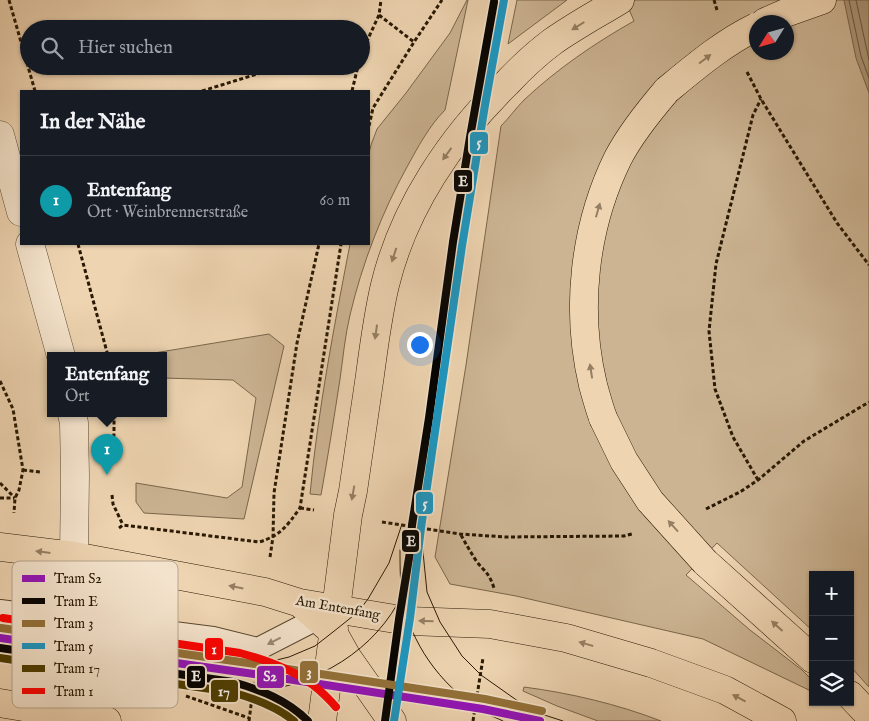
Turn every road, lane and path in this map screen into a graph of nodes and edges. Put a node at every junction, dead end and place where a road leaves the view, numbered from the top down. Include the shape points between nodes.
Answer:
1 (8, 0) edge
2 (381, 0) edge
3 (442, 0) edge
4 (620, 0) edge
5 (714, 0) edge
6 (822, 0) edge
7 (379, 15) junction
8 (781, 15) edge
9 (720, 17) dead end
10 (749, 31) edge
11 (370, 34) edge
12 (20, 40) edge
13 (414, 42) junction
14 (744, 66) dead end
15 (30, 75) edge
16 (254, 75) edge
17 (356, 75) edge
18 (35, 90) edge
19 (205, 90) edge
20 (352, 90) edge
21 (761, 99) junction
22 (370, 122) edge
23 (0, 135) edge
24 (20, 208) edge
25 (30, 245) edge
26 (78, 245) edge
27 (319, 245) edge
28 (341, 245) edge
29 (869, 265) edge
30 (60, 352) edge
31 (107, 352) edge
32 (0, 381) edge
33 (869, 402) edge
34 (73, 417) edge
35 (114, 417) edge
36 (112, 460) dead end
37 (0, 483) edge
38 (112, 488) dead end
39 (0, 498) edge
40 (15, 498) junction
41 (460, 534) dead end
42 (624, 536) dead end
43 (273, 538) junction
44 (4, 550) edge
45 (74, 556) junction
46 (101, 561) edge
47 (178, 576) edge
48 (322, 616) junction
49 (178, 633) edge
50 (809, 655) edge
51 (186, 696) dead end
52 (854, 699) edge
53 (0, 704) edge
54 (25, 708) edge
55 (869, 714) edge
56 (249, 718) dead end
57 (32, 721) edge
58 (108, 721) edge
59 (322, 721) edge
60 (392, 721) edge
61 (782, 721) edge

1 - 12 path
2 - 7 path
3 - 13 path
4 -> 48 main road via 552,42 485,105 433,173 405,226 385,284 377,321 353,491
5 - 9 path
6 - 8 main road
7 - 11 path
7 - 13 path
50 -> 10 main road, bridge via 705,562 650,501 624,462 603,418 586,346 584,279 603,193 619,157 667,90 706,58
13 - 22 path via 373,108
14 - 21 path
15 - 18 path
16 - 19 path
17 - 20 path
21 - 29 path via 837,222
21 - 33 path via 753,115 716,264 709,331 715,389 733,437 758,480 804,441
23 - 24 street
25 - 30 street
26 - 31 path
27 - 43 path via 298,343 275,484
28 - 43 path via 300,508 281,533
32 - 40 path via 12,408 23,470
34 - 45 street
35 - 36 path
37 - 40 path
38 - 43 path via 113,504 123,525 259,542
39 - 40 path
41 - 42 path
45 -> 44 main road, Am Entenfang
46 -> 45 main road, Am Entenfang
48 -> 47 main road, Am Entenfang via 265,592
48 -> 49 lane via 258,648
48 - 59 main road
48 - 60 main road
61 -> 48 main road, Am Entenfang via 725,690 651,663 566,638 490,624
51 - 56 path
52 - 55 main road
53 - 57 main road
54 - 58 main road

